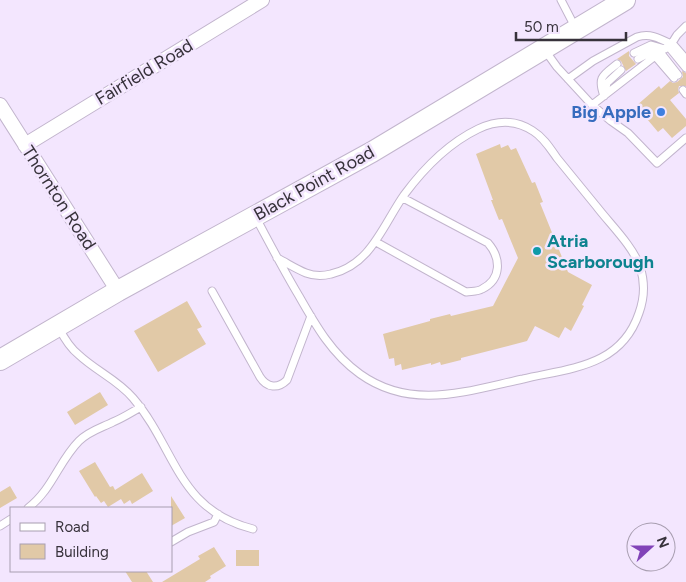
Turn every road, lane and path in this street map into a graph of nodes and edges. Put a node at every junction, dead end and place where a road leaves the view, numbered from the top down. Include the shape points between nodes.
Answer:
1 (262, 0) edge
2 (561, 0) edge
3 (625, 0) edge
4 (686, 26) edge
5 (577, 29) junction
6 (665, 48) junction
7 (544, 49) junction
8 (636, 56) dead end
9 (686, 60) edge
10 (619, 67) dead end
11 (686, 68) edge
12 (676, 76) dead end
13 (568, 79) junction
14 (604, 96) junction
15 (0, 105) edge
16 (592, 105) junction
17 (686, 138) edge
18 (25, 145) junction
19 (403, 198) junction
20 (254, 216) junction
21 (376, 242) junction
22 (277, 258) junction
23 (118, 291) junction
24 (212, 291) dead end
25 (311, 316) junction
26 (58, 326) junction
27 (0, 360) edge
28 (140, 407) junction
29 (29, 507) edge
30 (218, 514) junction
31 (253, 529) dead end
32 (172, 541) edge

1 - 18 street, Fairfield Road
2 - 5 lane
3 - 5 main road, Black Point Road
4 - 6 lane
5 - 7 main road, Black Point Road
6 - 8 lane
6 - 9 lane
6 - 11 lane
6 - 12 lane
6 - 13 lane via 652,36 638,36
6 - 14 lane
7 - 13 lane
7 - 20 main road, Black Point Road via 372,152
10 - 14 lane via 600,80
13 - 16 lane
14 - 16 lane
15 - 18 street, Thornton Road
16 - 17 lane via 628,133 657,163
18 - 23 street, Thornton Road
19 - 21 lane
19 - 21 lane via 488,242 498,262 491,284 466,292
19 - 25 lane via 436,158 473,132 490,124 505,122 520,124 534,131 636,260 642,275 643,296 625,341 613,352 589,364 453,394 419,396 367,379 327,343
20 - 22 lane
20 - 23 main road, Black Point Road
21 - 22 lane via 356,263 328,275 308,274
22 - 25 lane
23 - 26 main road, Black Point Road
24 - 25 lane via 260,377 271,386 287,380
26 - 27 main road, Black Point Road
26 - 28 lane via 79,355 124,389
28 - 29 lane via 81,439 62,462 48,488
28 - 30 lane via 187,486
30 - 31 lane via 236,525
30 - 32 lane via 214,522

